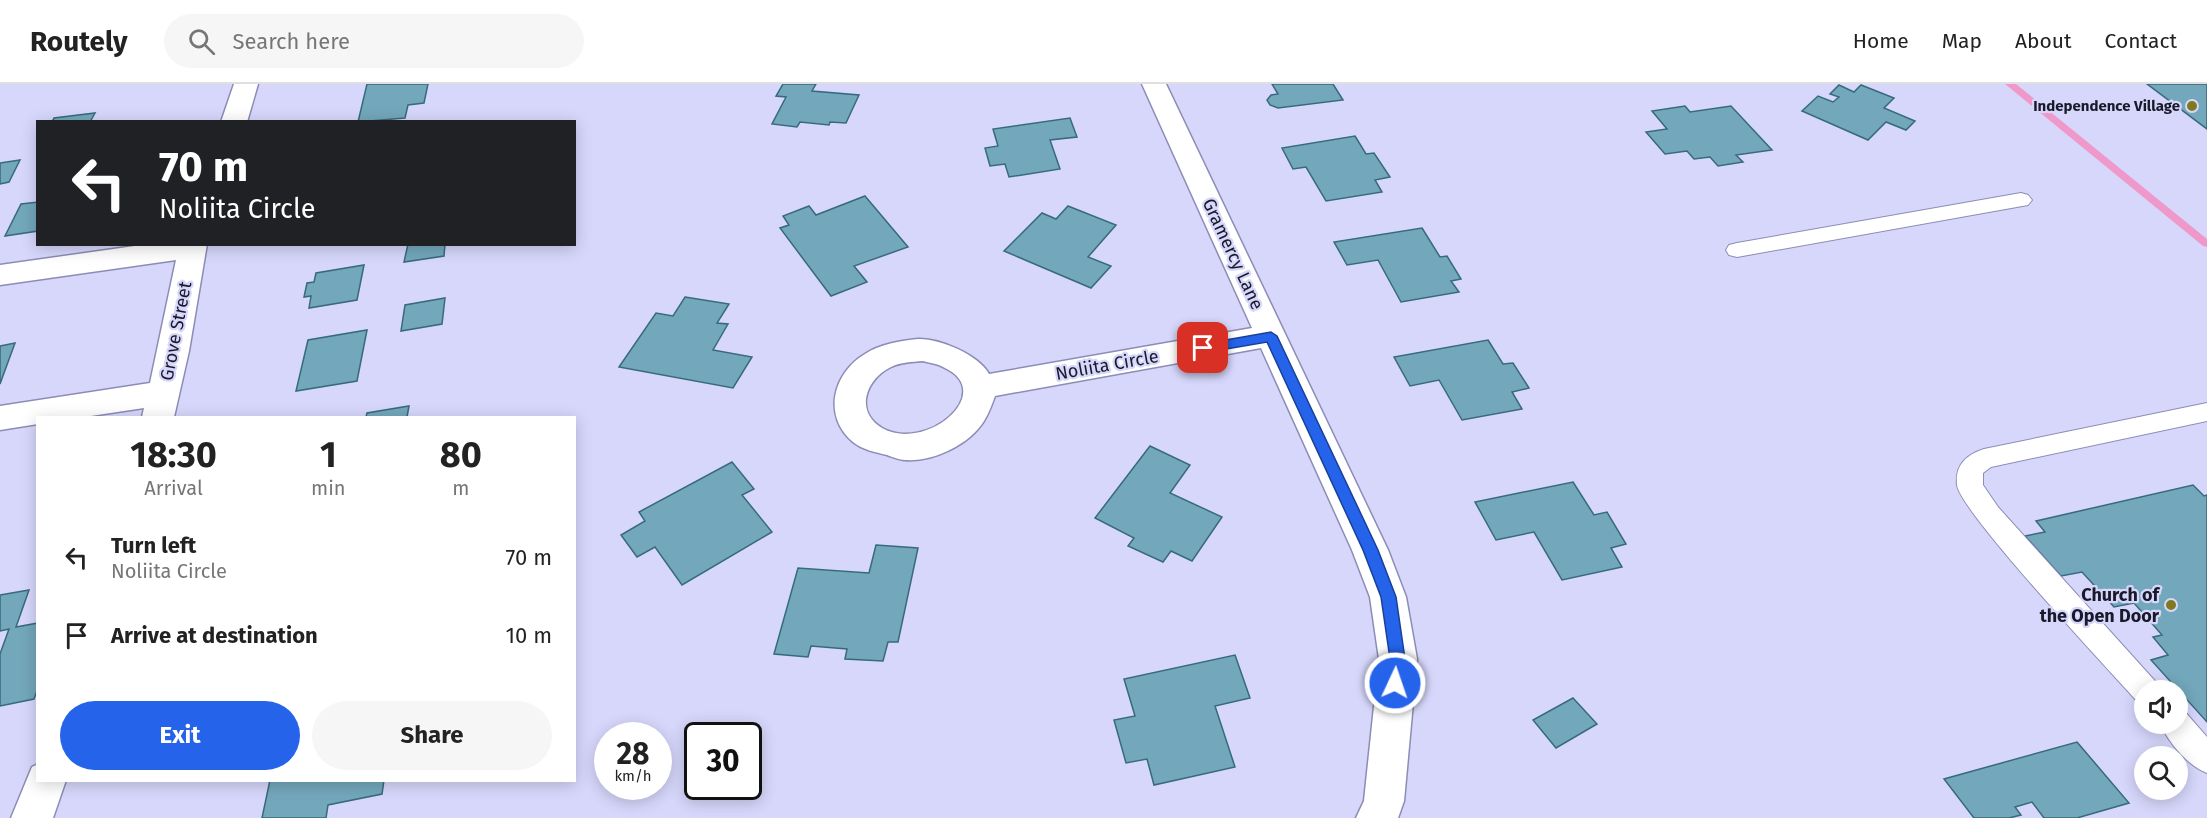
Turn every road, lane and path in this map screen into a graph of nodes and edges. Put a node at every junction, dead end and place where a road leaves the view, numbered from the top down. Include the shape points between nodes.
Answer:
1 (246, 84) edge
2 (1154, 84) edge
3 (235, 120) edge
4 (2021, 200) dead end
5 (192, 246) edge
6 (1737, 250) dead end
7 (0, 275) edge
8 (1271, 336) junction
9 (979, 387) dead end
10 (161, 405) edge
11 (2207, 412) edge
12 (0, 418) edge
13 (2136, 680) edge
14 (2185, 734) edge
15 (2207, 759) edge
16 (45, 782) edge
17 (1384, 812) edge
18 (32, 818) edge

1 - 3 street
2 - 8 street, Gramercy Lane
4 - 6 lane
5 - 7 street
5 - 10 street, Grove Street
8 - 9 street, Noliita Circle
8 - 17 street, Gramercy Lane via 1388,597 1398,659
10 - 12 street
11 - 13 lane via 1984,459 1970,469 1970,487 1989,515
14 - 15 lane
16 - 18 street

